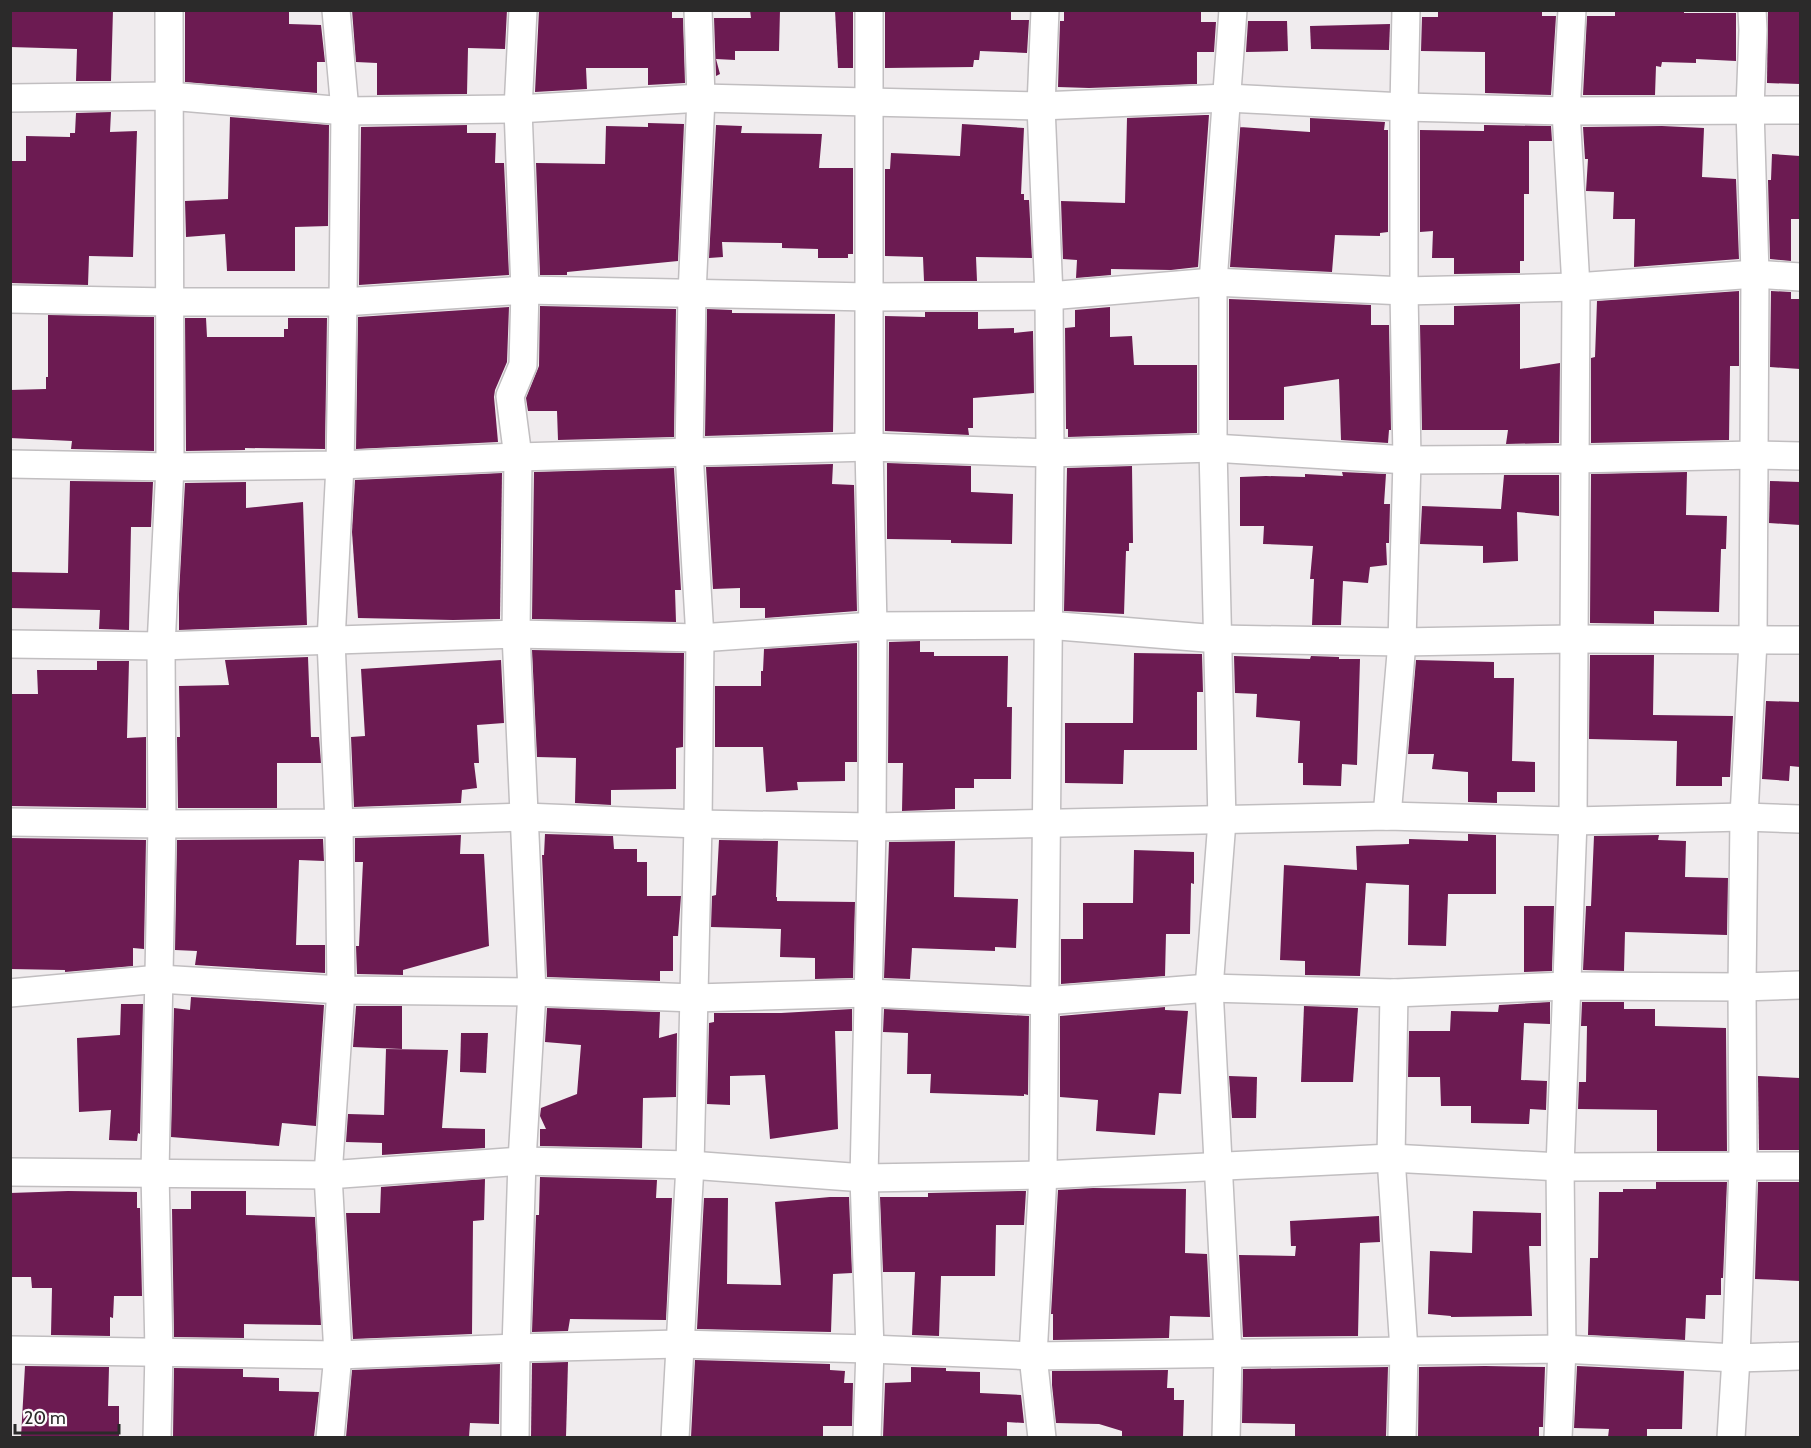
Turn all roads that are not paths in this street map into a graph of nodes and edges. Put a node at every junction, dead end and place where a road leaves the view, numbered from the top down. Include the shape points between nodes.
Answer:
1 (169, 10) edge
2 (336, 10) edge
3 (523, 10) edge
4 (698, 10) edge
5 (869, 10) edge
6 (1045, 10) edge
7 (1233, 10) edge
8 (1406, 10) edge
9 (1572, 10) edge
10 (1752, 10) edge
11 (169, 96) junction
12 (10, 98) edge
13 (701, 98) junction
14 (1227, 98) junction
15 (869, 101) junction
16 (1041, 106) junction
17 (1404, 107) junction
18 (518, 109) junction
19 (1750, 109) junction
20 (1800, 110) edge
21 (345, 111) junction
22 (1566, 111) junction
23 (1755, 274) junction
24 (1800, 277) edge
25 (1213, 282) junction
26 (1576, 286) junction
27 (525, 290) junction
28 (1404, 291) junction
29 (692, 294) junction
30 (1049, 296) junction
31 (869, 297) junction
32 (10, 299) edge
33 (169, 302) junction
34 (343, 302) junction
35 (869, 447) junction
36 (1213, 448) junction
37 (689, 452) junction
38 (1050, 453) junction
39 (1754, 455) junction
40 (519, 456) junction
41 (1800, 456) edge
42 (1576, 459) junction
43 (1407, 460) junction
44 (10, 464) edge
45 (340, 465) junction
46 (170, 467) junction
47 (1047, 625) junction
48 (873, 626) junction
49 (516, 634) junction
50 (700, 638) junction
51 (1218, 639) junction
52 (1574, 639) junction
53 (1800, 640) edge
54 (331, 641) junction
55 (1753, 641) junction
56 (1402, 642) junction
57 (10, 644) edge
58 (161, 646) junction
59 (1387, 816) junction
60 (524, 817) junction
61 (1744, 817) junction
62 (1800, 819) edge
63 (1222, 821) junction
64 (1573, 821) junction
65 (10, 822) edge
66 (339, 823) junction
67 (162, 824) junction
68 (698, 824) junction
69 (1046, 824) junction
70 (872, 827) junction
71 (159, 979) junction
72 (1800, 985) edge
73 (1567, 986) junction
74 (1742, 987) junction
75 (1209, 988) junction
76 (341, 990) junction
77 (532, 992) junction
78 (10, 993) edge
79 (868, 993) junction
80 (1394, 993) junction
81 (695, 998) junction
82 (1044, 1002) junction
83 (1391, 1158) junction
84 (522, 1161) junction
85 (690, 1166) junction
86 (1218, 1166) junction
87 (1800, 1166) edge
88 (1560, 1167) junction
89 (1743, 1167) junction
90 (10, 1172) edge
91 (155, 1173) junction
92 (328, 1175) junction
93 (1043, 1175) junction
94 (864, 1178) junction
95 (679, 1344) junction
96 (516, 1348) junction
97 (870, 1349) junction
98 (1562, 1349) junction
99 (10, 1350) edge
100 (1404, 1350) junction
101 (159, 1351) junction
102 (1228, 1354) junction
103 (338, 1355) junction
104 (1033, 1356) junction
105 (1800, 1356) edge
106 (1736, 1358) junction
107 (157, 1437) edge
108 (330, 1437) edge
109 (515, 1437) edge
110 (675, 1437) edge
111 (867, 1437) edge
112 (1042, 1437) edge
113 (1226, 1437) edge
114 (1402, 1437) edge
115 (1558, 1437) edge
116 (1731, 1437) edge

1 - 11 street
2 - 21 street
3 - 18 street
4 - 13 street
5 - 15 street
6 - 16 street
7 - 14 street
8 - 17 street
9 - 22 street
10 - 19 street
11 - 12 street
11 - 21 street
11 - 33 street
13 - 15 street
13 - 18 street
13 - 29 street
14 - 16 street
14 - 17 street
14 - 25 street
15 - 16 street
15 - 31 street
16 - 30 street
17 - 22 street
17 - 28 street
18 - 21 street
18 - 27 street
19 - 20 street
19 - 22 street
19 - 23 street
21 - 34 street
22 - 26 street
23 - 24 street
23 - 26 street
23 - 39 street
25 - 28 street
25 - 30 street
25 - 36 street
26 - 28 street
26 - 42 street
27 - 29 street
27 - 34 street
27 - 40 street via 523,365 510,396
28 - 43 street
29 - 31 street
29 - 37 street
30 - 31 street
30 - 38 street
31 - 35 street
32 - 33 street
33 - 34 street
33 - 46 street
34 - 45 street
35 - 37 street
35 - 38 street
35 - 48 street
36 - 38 street
36 - 43 street
36 - 51 street
37 - 40 street
37 - 50 street
38 - 47 street
39 - 41 street
39 - 42 street
39 - 55 street
40 - 45 street
40 - 49 street
42 - 43 street
42 - 52 street
43 - 56 street
44 - 46 street
45 - 46 street
45 - 54 street
46 - 58 street
47 - 48 street
47 - 51 street
47 - 69 street
48 - 50 street
48 - 70 street
49 - 50 street
49 - 54 street
49 - 60 street
50 - 68 street
51 - 56 street
51 - 63 street
52 - 55 street
52 - 56 street
52 - 64 street
53 - 55 street
54 - 58 street
54 - 66 street
55 - 61 street
56 - 59 street
57 - 58 street
58 - 67 street
59 - 63 street
59 - 64 street
60 - 66 street
60 - 68 street
60 - 77 street
61 - 62 street
61 - 64 street
61 - 74 street
63 - 69 street
63 - 75 street
64 - 73 street
65 - 67 street
66 - 67 street
66 - 76 street
67 - 71 street
68 - 70 street
68 - 81 street
69 - 70 street
69 - 82 street
70 - 79 street
71 - 76 street
71 - 78 street
71 - 91 street
72 - 74 street
73 - 74 street
73 - 80 street
73 - 88 street
74 - 89 street
75 - 80 street
75 - 82 street
75 - 86 street
76 - 77 street
76 - 92 street
77 - 81 street
77 - 84 street
79 - 81 street
79 - 82 street
79 - 94 street
80 - 83 street
81 - 85 street
82 - 93 street
83 - 86 street
83 - 88 street
83 - 100 street
84 - 85 street
84 - 92 street
84 - 96 street
85 - 94 street
85 - 95 street
86 - 93 street
86 - 102 street
87 - 89 street
88 - 89 street
88 - 98 street
89 - 106 street
90 - 91 street
91 - 92 street
91 - 101 street
92 - 103 street
93 - 94 street
93 - 104 street
94 - 97 street
95 - 96 street
95 - 97 street
95 - 110 street
96 - 103 street
96 - 109 street
97 - 104 street
97 - 111 street
98 - 100 street
98 - 106 street
98 - 115 street
99 - 101 street
100 - 102 street
100 - 114 street
101 - 103 street
101 - 107 street
102 - 104 street
102 - 113 street
103 - 108 street
104 - 112 street
105 - 106 street
106 - 116 street

